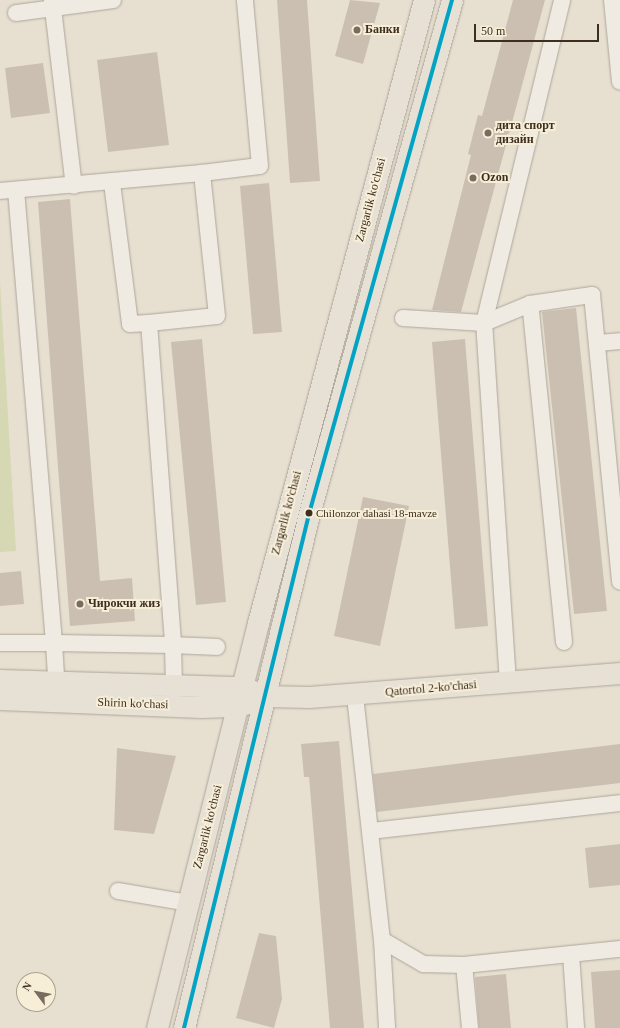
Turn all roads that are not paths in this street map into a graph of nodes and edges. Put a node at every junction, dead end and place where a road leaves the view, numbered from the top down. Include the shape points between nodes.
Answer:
1 (113, 0) edge
2 (245, 0) edge
3 (424, 0) edge
4 (452, 0) edge
5 (562, 0) edge
6 (612, 0) edge
7 (52, 5) edge
8 (16, 13) dead end
9 (620, 82) edge
10 (202, 173) junction
11 (112, 183) junction
12 (74, 186) junction
13 (16, 190) junction
14 (0, 191) edge
15 (530, 304) junction
16 (403, 318) dead end
17 (149, 323) junction
18 (484, 323) junction
19 (620, 341) edge
20 (598, 343) junction
21 (620, 582) edge
22 (564, 642) dead end
23 (0, 643) edge
24 (54, 643) junction
25 (173, 645) junction
26 (217, 647) dead end
27 (620, 673) edge
28 (0, 680) edge
29 (508, 682) junction
30 (174, 685) junction
31 (57, 692) junction
32 (265, 696) junction
33 (355, 696) junction
34 (240, 697) junction
35 (0, 699) edge
36 (620, 803) edge
37 (371, 831) junction
38 (118, 891) dead end
39 (189, 902) junction
40 (382, 940) junction
41 (620, 949) edge
42 (571, 954) junction
43 (464, 965) junction
44 (157, 1028) edge
45 (184, 1028) edge
46 (387, 1028) edge
47 (470, 1028) edge
48 (576, 1028) edge

1 - 7 lane
2 - 10 lane via 260,166
3 - 34 main road, Zargarlik ko'chasi
4 - 32 main road, Zargarlik ko'chasi via 309,514
5 - 18 lane
6 - 9 lane
7 - 8 lane
7 - 12 lane
10 - 11 lane
10 - 17 lane via 217,316
11 - 12 lane
11 - 17 lane via 130,324
12 - 13 lane
13 - 14 lane
13 - 24 lane
15 - 18 lane
15 - 20 lane via 592,295
15 - 22 lane
16 - 18 lane
17 - 25 lane
18 - 29 lane
19 - 20 lane
20 - 21 lane
23 - 24 lane
24 - 25 lane
24 - 31 lane
25 - 26 lane
25 - 30 lane
27 - 29 main road, Qatortol 2-ko'chasi
28 - 31 main road, Shirin ko'chasi
29 - 33 main road, Qatortol 2-ko'chasi
30 - 31 main road, Shirin ko'chasi
30 - 34 main road, Shirin ko'chasi
31 - 34 main road, Shirin ko'chasi
31 - 35 main road, Shirin ko'chasi
32 - 33 main road, Qatortol 2-ko'chasi
32 - 34 main road, Shirin ko'chasi
32 - 45 main road, Zargarlik ko'chasi
33 - 37 lane
34 - 39 main road, Zargarlik ko'chasi
36 - 37 lane
37 - 40 lane
38 - 39 lane
39 - 44 main road, Zargarlik ko'chasi
40 - 43 lane via 424,964
40 - 46 lane
41 - 42 lane
42 - 43 lane
42 - 48 lane
43 - 47 lane

